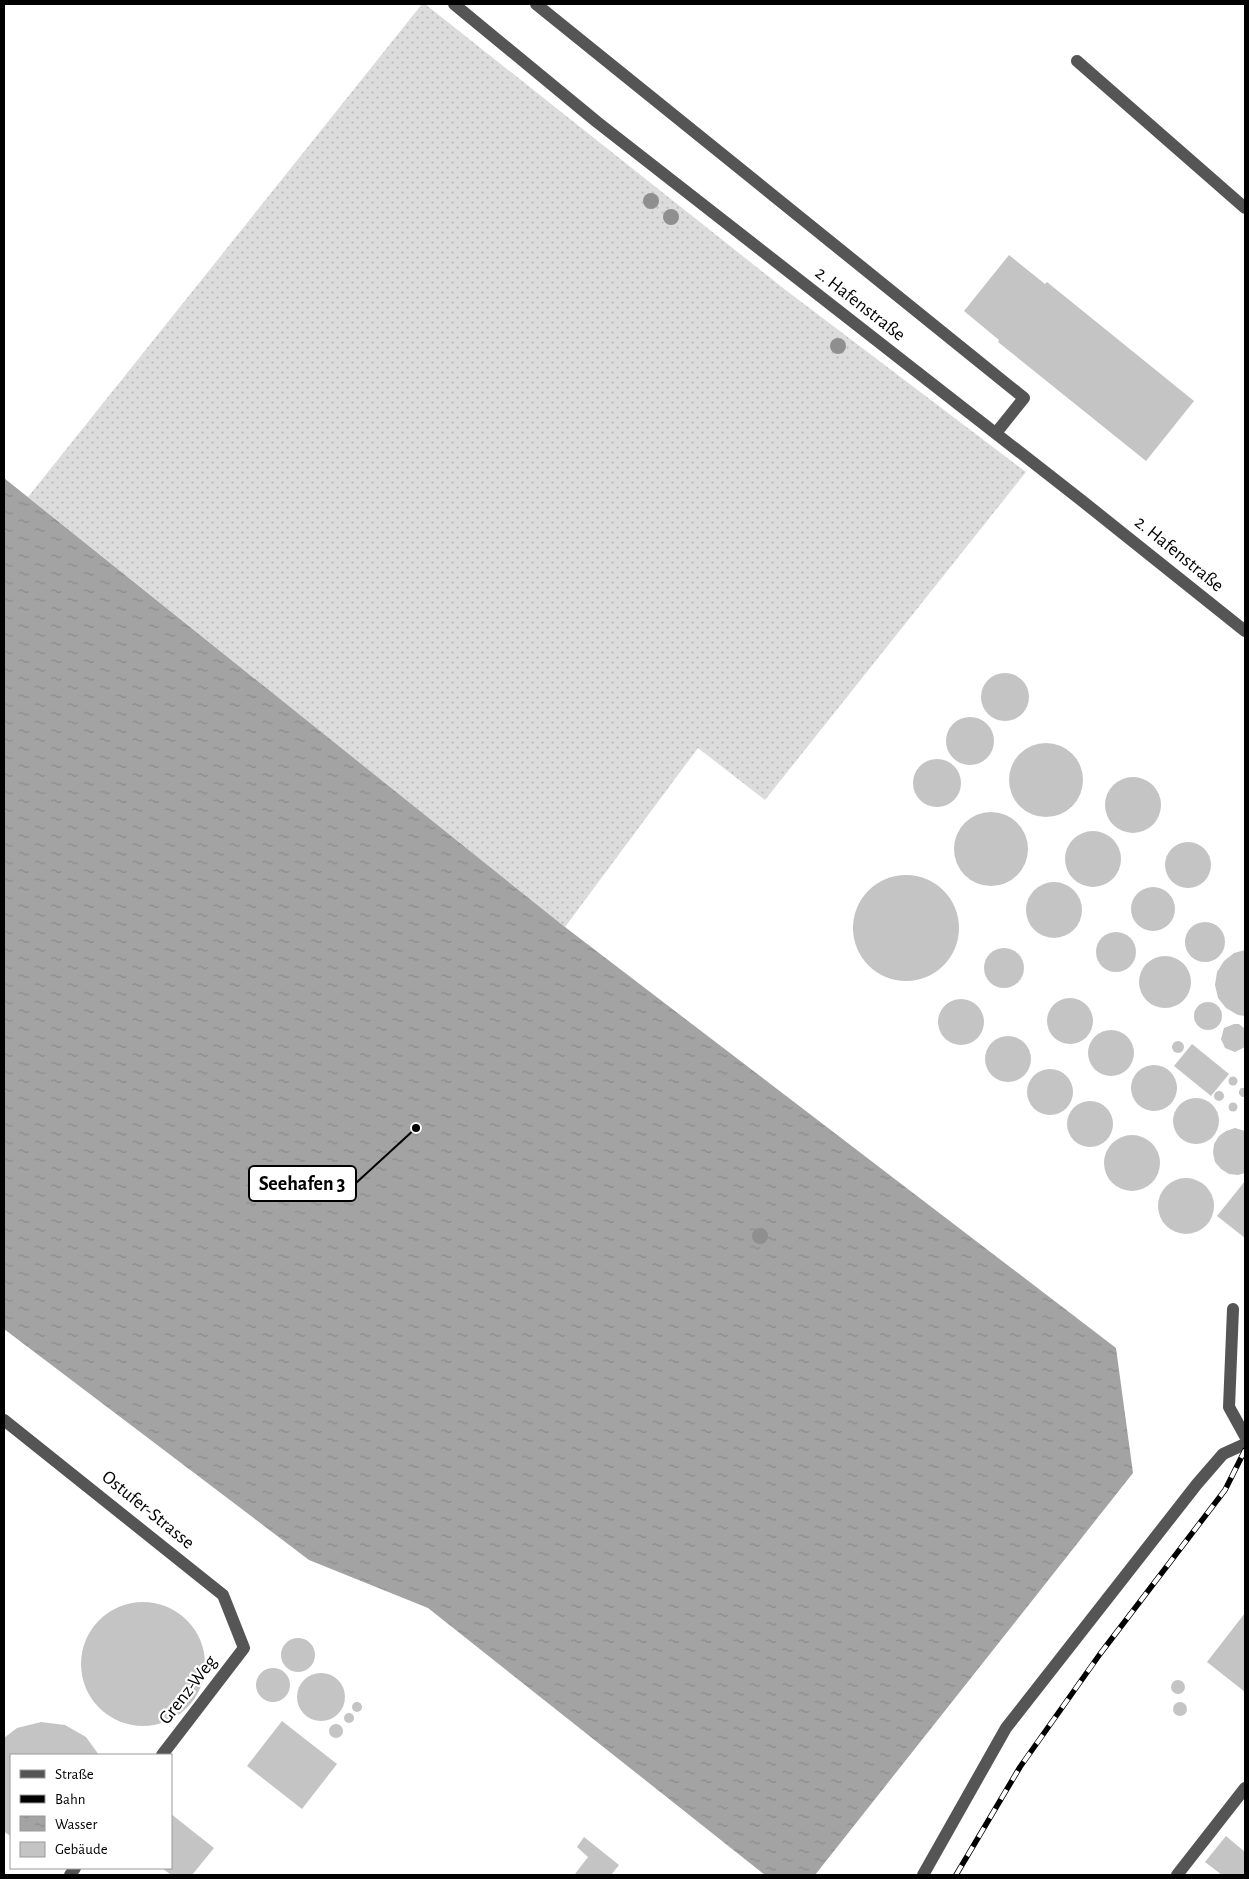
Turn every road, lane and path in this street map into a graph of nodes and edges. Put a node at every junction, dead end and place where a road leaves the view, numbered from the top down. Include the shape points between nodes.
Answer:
1 (456, 4) edge
2 (536, 4) edge
3 (1077, 61) dead end
4 (1245, 208) edge
5 (996, 433) junction
6 (1245, 631) edge
7 (1233, 1309) dead end
8 (4, 1420) edge
9 (1245, 1436) edge
10 (1245, 1444) edge
11 (244, 1648) joint
12 (163, 1754) edge
13 (1245, 1788) edge
14 (923, 1875) edge
15 (1177, 1875) edge

1 - 5 street, 2. Hafenstraße via 597,122
2 - 5 street via 1024,398
3 - 4 street
5 - 6 street, 2. Hafenstraße
7 - 9 street via 1229,1407
8 - 11 street, Ostufer-Strasse via 223,1595
10 - 14 street via 1223,1454 1006,1728
11 - 12 street, Grenz-Weg
13 - 15 street

